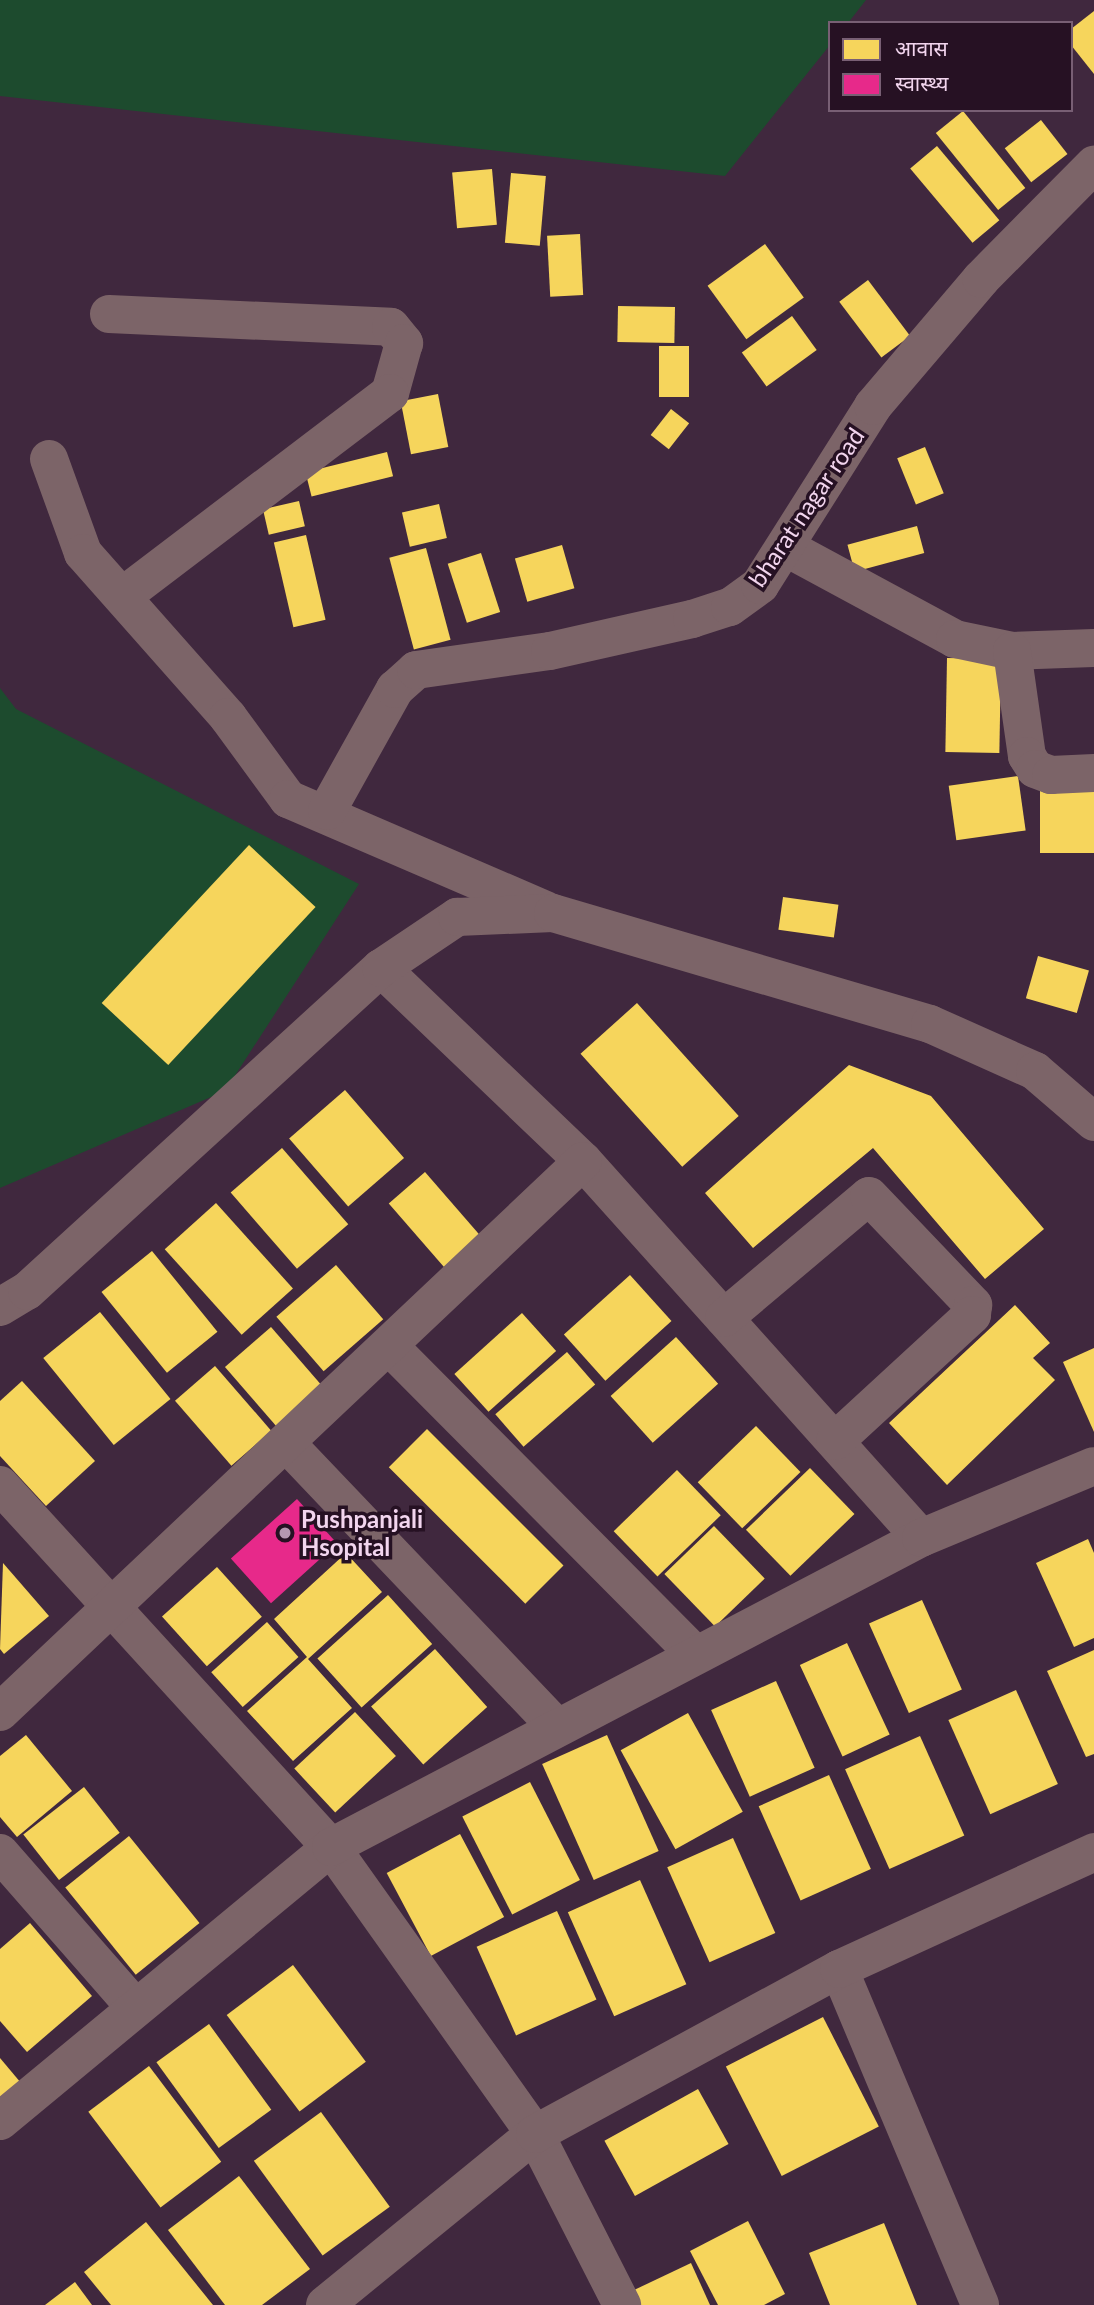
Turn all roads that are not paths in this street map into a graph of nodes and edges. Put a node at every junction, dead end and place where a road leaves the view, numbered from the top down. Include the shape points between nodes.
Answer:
1 (1094, 165) edge
2 (109, 314) dead end
3 (49, 459) dead end
4 (785, 547) junction
5 (123, 596) junction
6 (1094, 648) edge
7 (1012, 651) junction
8 (1094, 773) edge
9 (327, 811) junction
10 (553, 913) junction
11 (381, 968) junction
12 (1094, 1122) edge
13 (583, 1161) junction
14 (0, 1307) edge
15 (724, 1318) junction
16 (391, 1348) junction
17 (835, 1441) junction
18 (288, 1445) junction
19 (1094, 1466) edge
20 (0, 1485) edge
21 (921, 1538) junction
22 (109, 1606) junction
23 (695, 1654) junction
24 (0, 1712) edge
25 (556, 1726) junction
26 (331, 1846) junction
27 (1094, 1852) edge
28 (0, 1853) edge
29 (839, 1969) junction
30 (135, 2007) junction
31 (0, 2121) edge
32 (534, 2134) junction
33 (325, 2305) edge
34 (622, 2305) edge
35 (980, 2305) edge

1 - 4 street, bharat nagar road via 981,279 873,406
2 - 5 street via 391,327 404,343 390,393
3 - 5 street via 83,553
4 - 7 street via 955,639
4 - 9 street, bharat nagar road via 760,585 730,607 550,651 448,662 404,676
5 - 9 street via 228,717 288,799
6 - 7 street
7 - 8 street via 1027,756 1035,769 1051,775
9 - 10 street
10 - 11 street via 457,916
10 - 12 street via 930,1024 1035,1071
11 - 13 street
11 - 14 street via 27,1291
13 - 15 street
13 - 16 street
15 - 17 street
15 - 17 street via 869,1196 973,1305 972,1315
16 - 18 street
16 - 23 street
17 - 21 street
18 - 22 street
18 - 25 street
19 - 21 street
20 - 22 street
21 - 23 street
22 - 24 street
22 - 26 street
23 - 25 street
25 - 26 street
26 - 30 street
26 - 32 street
27 - 29 street
28 - 30 street
29 - 32 street
29 - 35 street
30 - 31 street
32 - 33 street
32 - 34 street

